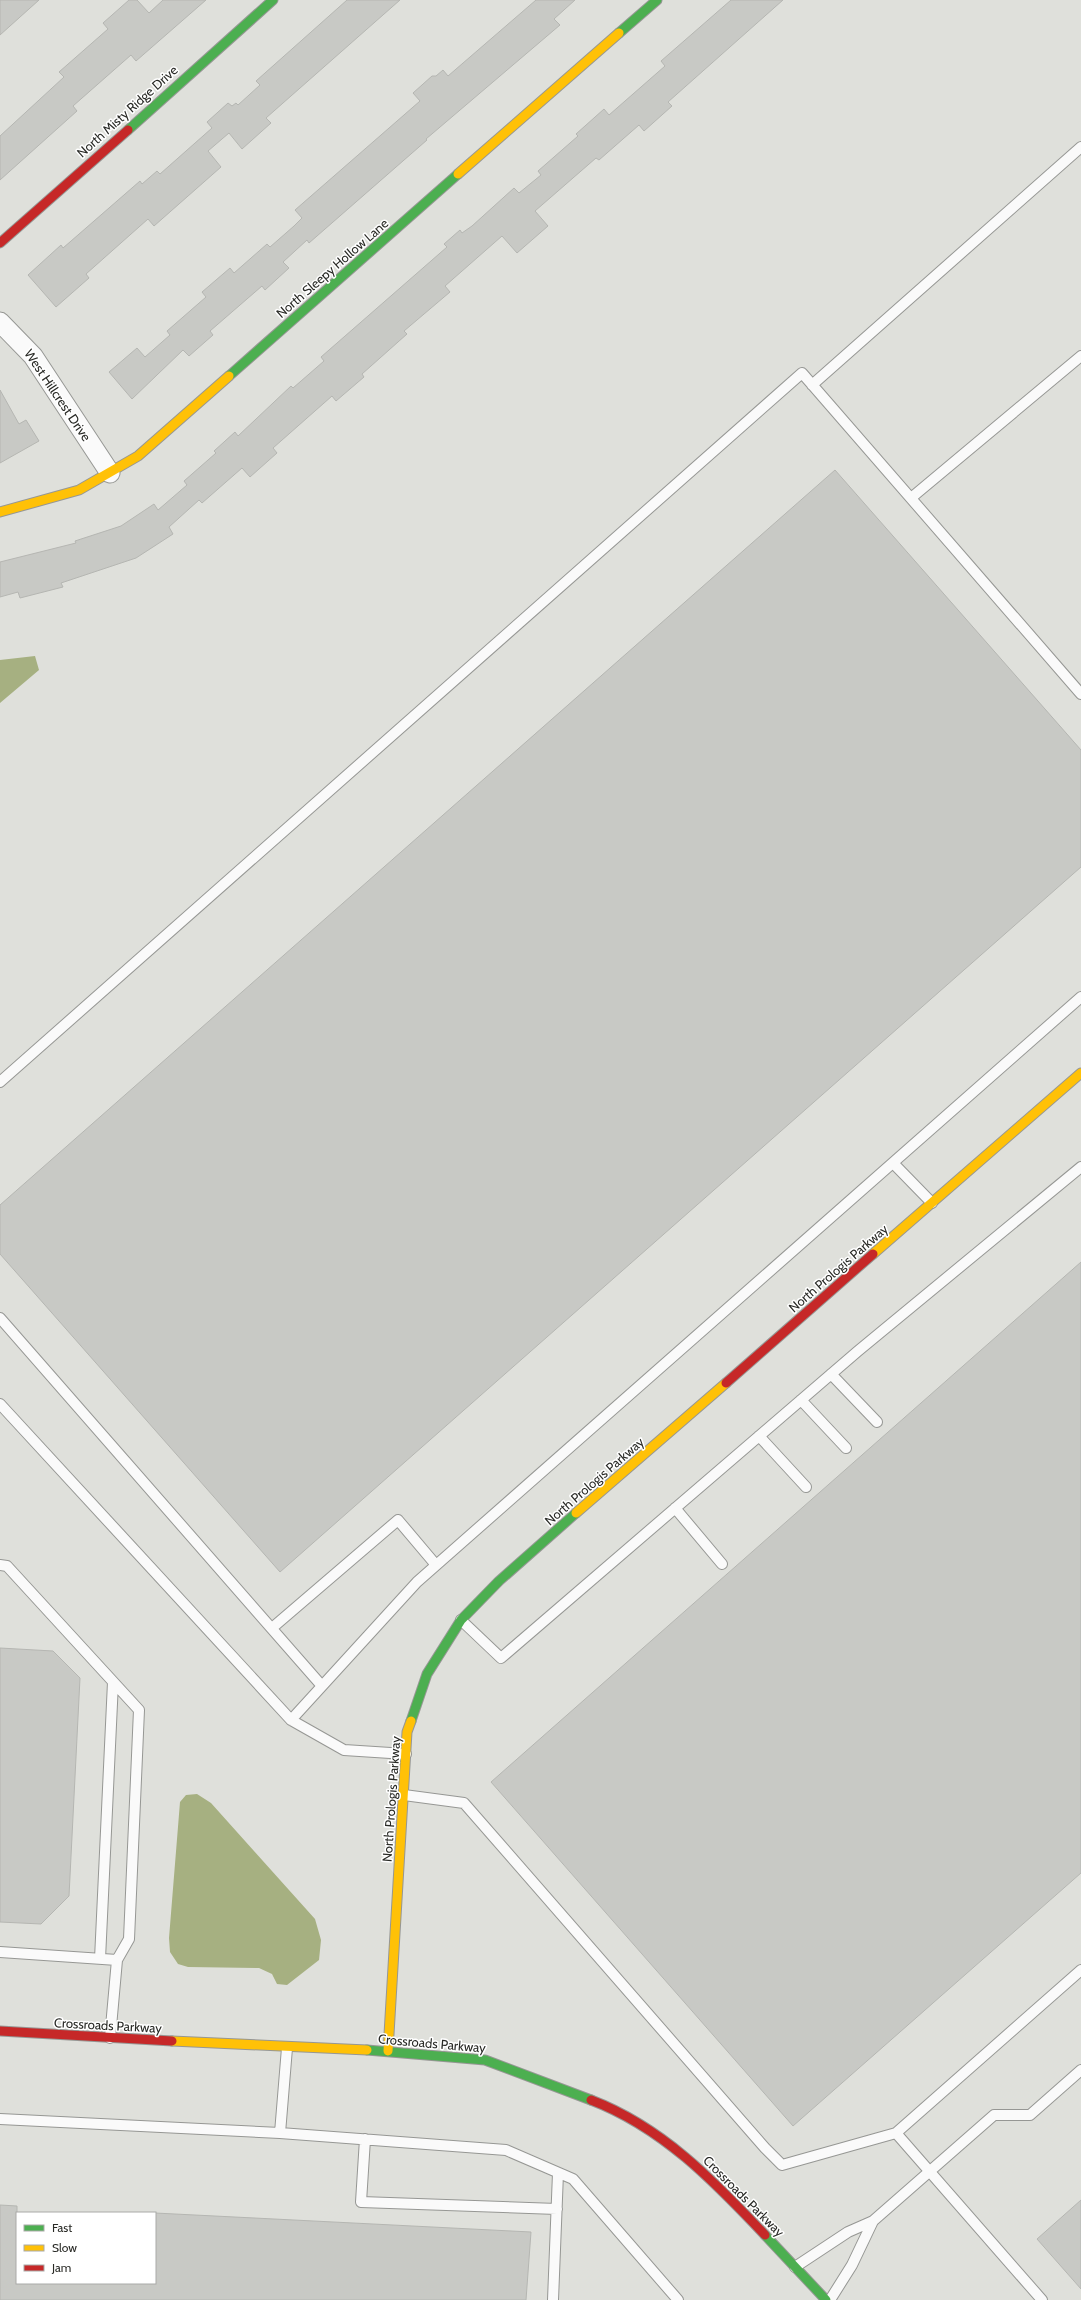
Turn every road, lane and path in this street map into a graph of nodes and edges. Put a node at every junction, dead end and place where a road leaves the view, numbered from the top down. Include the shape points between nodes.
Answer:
1 (273, 0) edge
2 (657, 0) edge
3 (1081, 147) edge
4 (0, 243) edge
5 (0, 322) edge
6 (1081, 356) edge
7 (812, 385) junction
8 (110, 473) junction
9 (911, 498) junction
10 (0, 512) edge
11 (1081, 694) edge
12 (1081, 997) edge
13 (1081, 1072) edge
14 (0, 1082) edge
15 (893, 1163) junction
16 (1081, 1167) edge
17 (932, 1203) junction
18 (0, 1318) edge
19 (831, 1374) junction
20 (802, 1400) junction
21 (0, 1404) edge
22 (877, 1422) dead end
23 (759, 1436) junction
24 (846, 1448) dead end
25 (806, 1487) dead end
26 (676, 1508) junction
27 (722, 1564) dead end
28 (436, 1565) junction
29 (0, 1566) edge
30 (461, 1620) junction
31 (272, 1628) junction
32 (113, 1682) junction
33 (322, 1686) junction
34 (291, 1720) junction
35 (406, 1754) junction
36 (404, 1795) junction
37 (0, 1952) edge
38 (100, 1959) junction
39 (117, 1960) junction
40 (1081, 1970) edge
41 (0, 2031) edge
42 (110, 2038) junction
43 (287, 2048) junction
44 (388, 2051) junction
45 (1081, 2070) edge
46 (0, 2119) edge
47 (896, 2132) junction
48 (280, 2133) junction
49 (365, 2139) junction
50 (929, 2172) junction
51 (558, 2173) junction
52 (557, 2209) junction
53 (873, 2221) junction
54 (795, 2267) junction
55 (553, 2300) edge
56 (678, 2300) edge
57 (826, 2300) edge
58 (830, 2300) edge
59 (1042, 2300) edge

1 - 4 street, North Misty Ridge Drive
2 - 8 street, North Sleepy Hollow Lane via 138,456
3 - 7 lane
5 - 8 street, West Hillcrest Drive via 34,356
6 - 9 lane
7 - 9 lane
7 - 14 lane via 802,373
8 - 10 street, North Sleepy Hollow Lane via 79,490
9 - 11 lane
12 - 15 lane
13 - 17 street, North Prologis Parkway
15 - 17 lane
15 - 28 lane
16 - 19 lane
17 - 30 street, North Prologis Parkway via 499,1582
18 - 31 lane
19 - 20 lane
19 - 22 lane
20 - 23 lane
20 - 24 lane
21 - 34 lane
23 - 25 lane
23 - 26 lane
26 - 27 lane
26 - 30 lane via 502,1658
28 - 31 lane via 398,1520
28 - 33 lane via 417,1582
29 - 32 lane via 7,1566
30 - 35 street, North Prologis Parkway via 427,1674 407,1732
31 - 33 lane
32 - 38 lane
32 - 39 lane via 139,1710 129,1939
33 - 34 lane
34 - 35 lane via 344,1750
35 - 36 street, North Prologis Parkway
36 - 44 street, North Prologis Parkway
36 - 47 lane via 464,1803 759,2142 782,2165
37 - 38 lane
38 - 39 lane
39 - 42 lane
40 - 47 lane
41 - 42 street, Crossroads Parkway
42 - 43 street, Crossroads Parkway
43 - 44 street, Crossroads Parkway
43 - 48 lane
44 - 54 street, Crossroads Parkway via 485,2060 610,2107 667,2142 709,2176
45 - 50 lane via 1030,2115 994,2115
46 - 48 lane
47 - 50 lane
48 - 49 lane
49 - 51 lane via 506,2150
49 - 52 lane via 361,2202
50 - 53 lane
50 - 59 lane
51 - 52 lane
51 - 56 lane via 573,2179
52 - 55 lane
53 - 54 lane via 848,2232
53 - 58 lane via 852,2265
54 - 57 street, Crossroads Parkway

